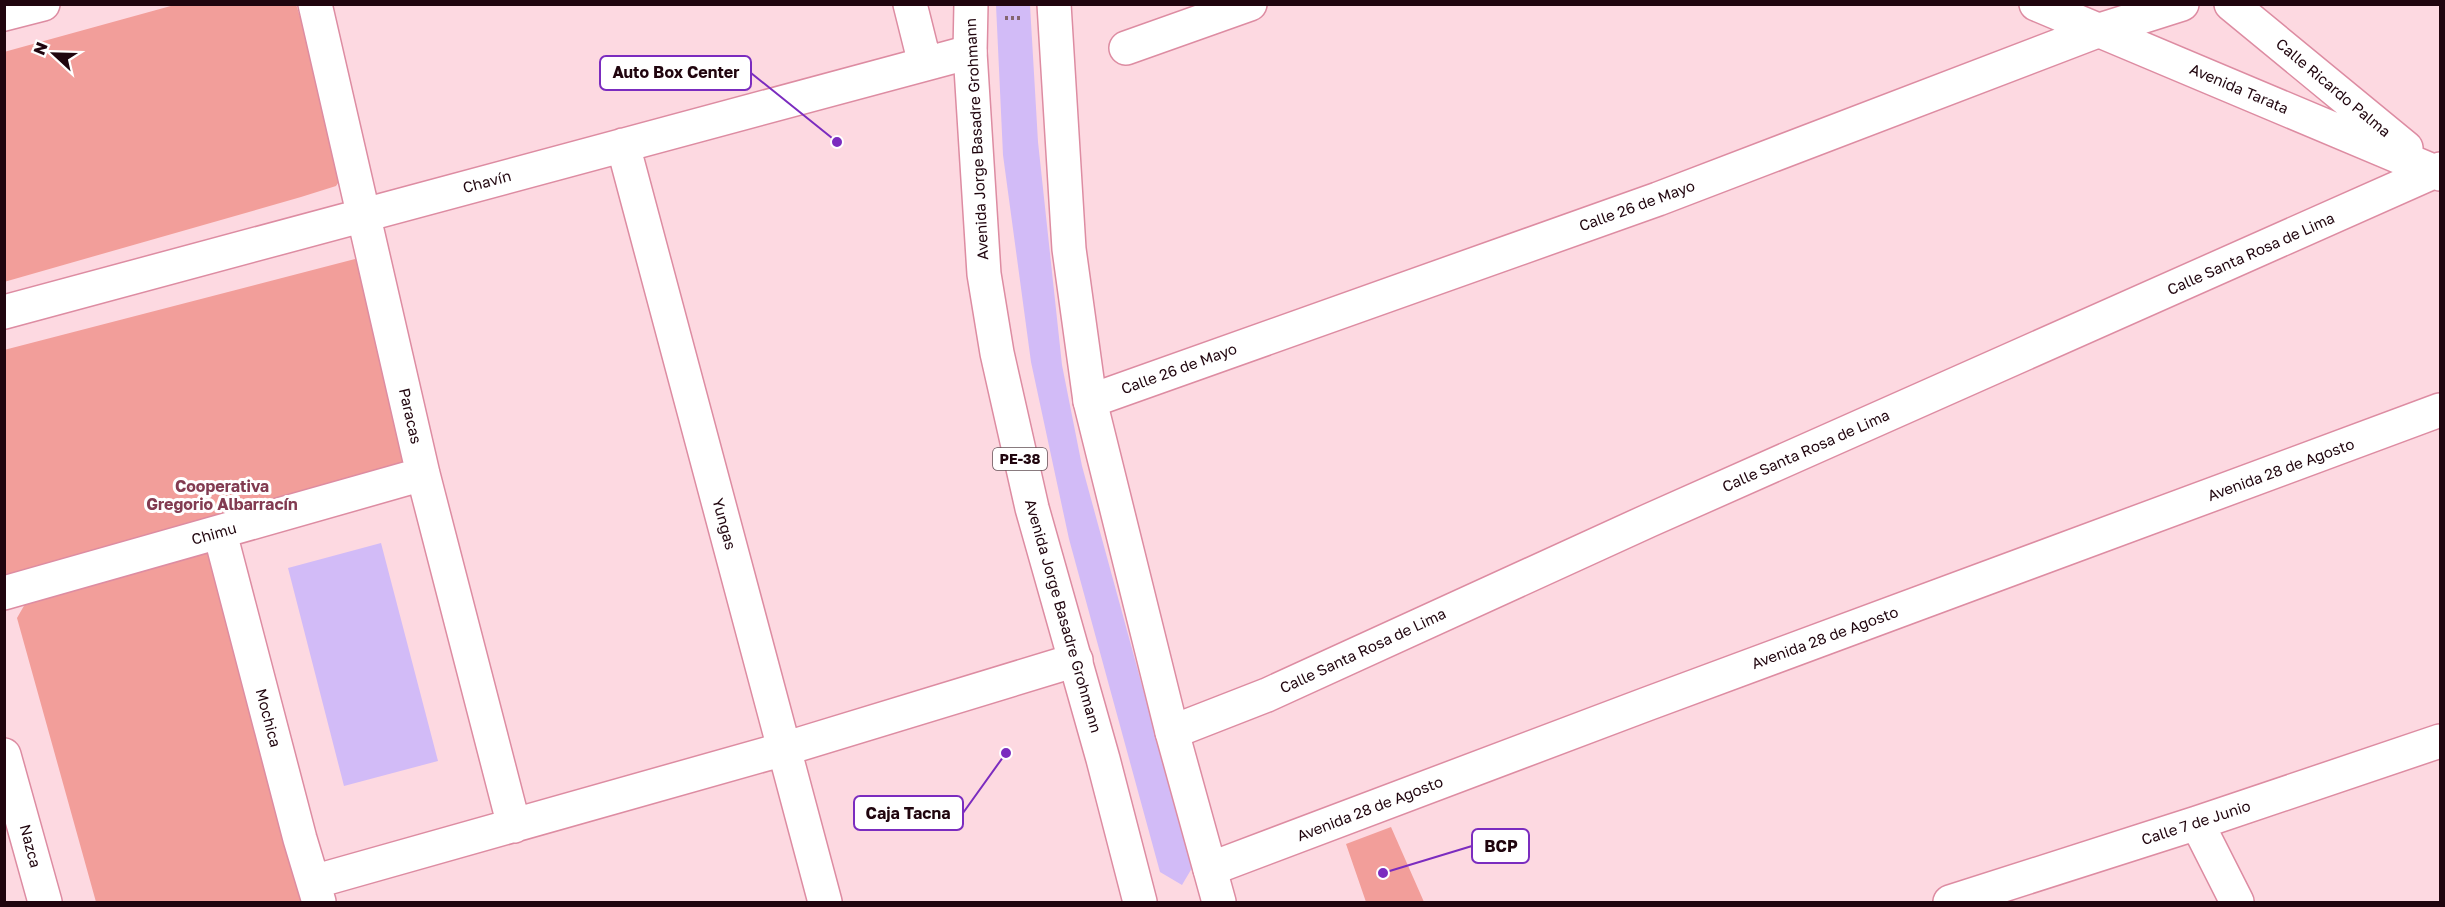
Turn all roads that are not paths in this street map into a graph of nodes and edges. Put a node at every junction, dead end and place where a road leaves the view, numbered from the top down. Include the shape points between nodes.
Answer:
1 (315, 4) edge
2 (910, 4) edge
3 (1250, 4) edge
4 (2036, 4) edge
5 (2181, 4) edge
6 (2231, 4) edge
7 (971, 11) edge
8 (1054, 12) edge
9 (2100, 30) junction
10 (1126, 48) dead end
11 (970, 51) junction
12 (925, 64) junction
13 (623, 145) junction
14 (2438, 172) edge
15 (364, 215) junction
16 (4, 312) edge
17 (1090, 401) junction
18 (2440, 410) edge
19 (423, 474) junction
20 (220, 533) junction
21 (4, 593) edge
22 (1076, 660) junction
23 (1172, 732) junction
24 (2440, 741) edge
25 (784, 749) junction
26 (4, 755) edge
27 (2197, 823) junction
28 (514, 826) junction
29 (1210, 869) junction
30 (316, 892) edge
31 (45, 903) edge
32 (825, 903) edge
33 (1140, 903) edge
34 (1219, 903) edge
35 (1950, 903) edge
36 (2237, 903) edge

1 - 15 main road, Paracas
2 - 12 main road
3 - 10 main road
4 - 9 main road, Avenida Tarata
5 - 9 main road, Calle 26 de Mayo
6 - 14 main road, Calle Ricardo Palma
7 - 11 main road, Avenida Jorge Basadre Grohmann / PE-38
8 - 17 main road via 1069,249
9 - 14 main road, Avenida Tarata
9 - 17 main road, Calle 26 de Mayo via 1658,199
11 - 12 main road, Chavín
11 - 22 main road, Avenida Jorge Basadre Grohmann / PE-38 via 984,274 995,342 1032,508
12 - 13 main road, Chavín
13 - 15 main road, Chavín
13 - 25 main road, Yungas
14 - 23 main road, Calle Santa Rosa de Lima via 1650,520 1267,695
15 - 16 main road, Chavín
15 - 19 main road, Paracas
17 - 23 main road
18 - 29 main road, Avenida 28 de Agosto
19 - 20 main road, Chimu
19 - 28 main road, Paracas
20 - 21 main road, Chimu
20 - 30 main road, Mochica
22 - 25 main road
22 - 33 main road, Avenida Jorge Basadre Grohmann / PE-38
23 - 29 main road
24 - 27 main road, Calle 7 de Junio
25 - 28 main road
25 - 32 main road, Yungas
26 - 31 main road, Nazca
27 - 35 main road, Calle 7 de Junio
27 - 36 main road
28 - 30 main road
29 - 34 main road

